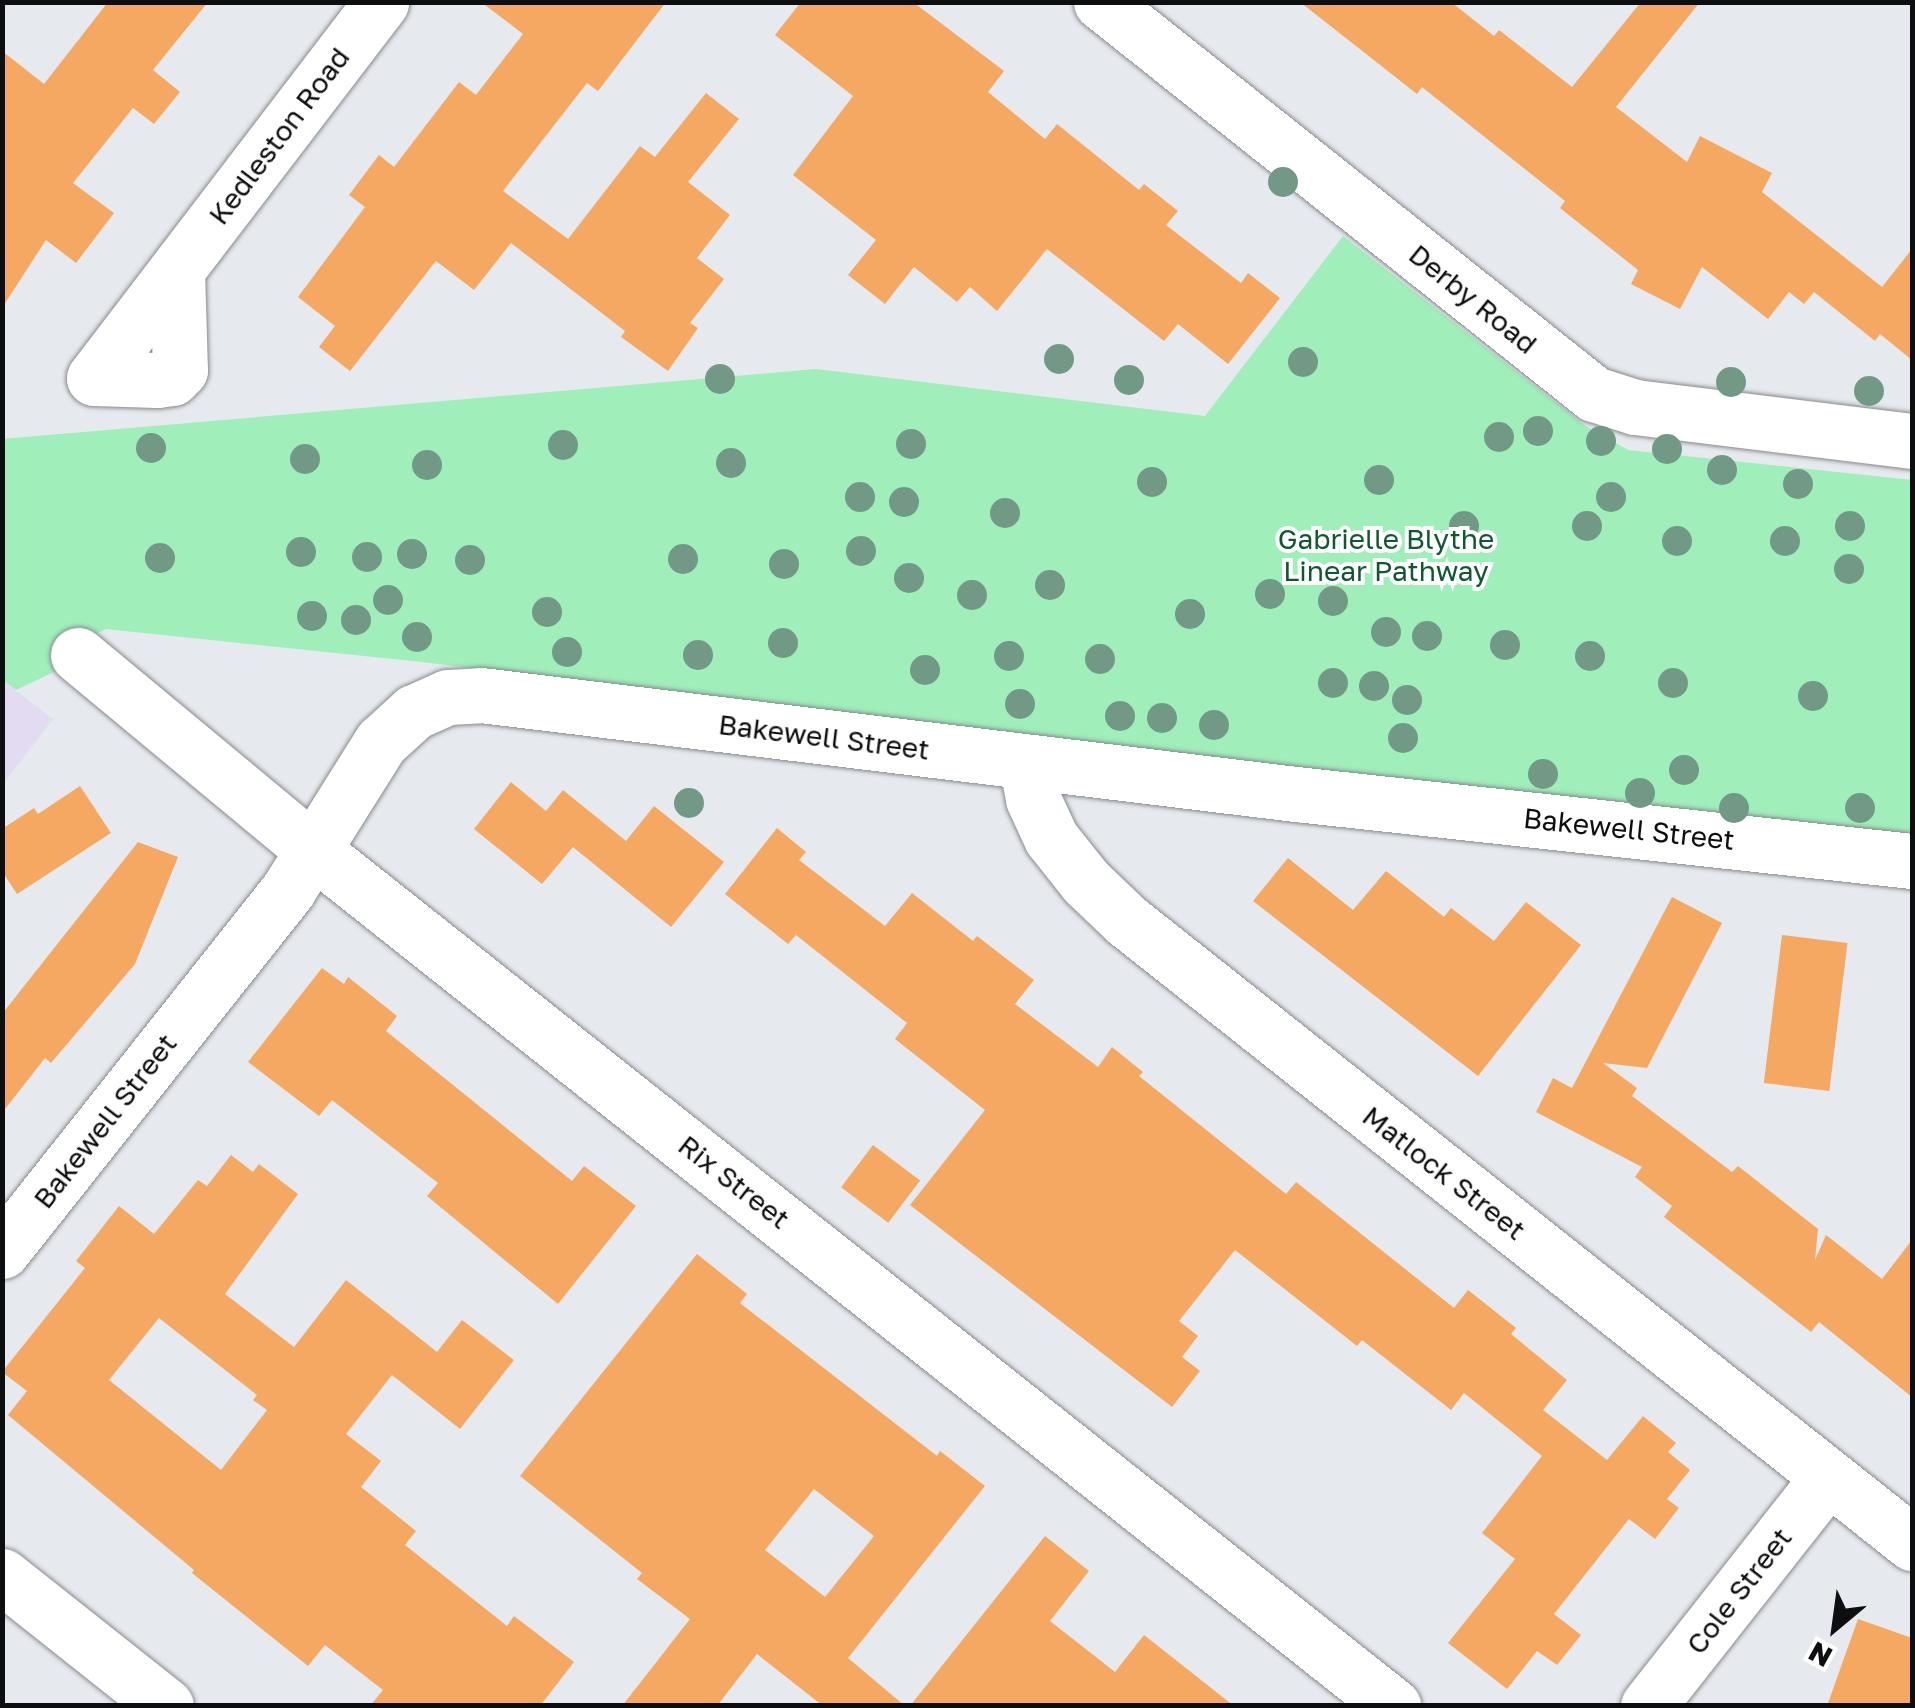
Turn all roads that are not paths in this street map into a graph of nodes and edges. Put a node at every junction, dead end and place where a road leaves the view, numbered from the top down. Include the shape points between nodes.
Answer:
1 (381, 2) edge
2 (1101, 2) edge
3 (178, 270) dead end
4 (1912, 441) edge
5 (78, 655) dead end
6 (1026, 762) junction
7 (314, 850) junction
8 (1912, 862) edge
9 (2, 1251) edge
10 (1828, 1477) junction
11 (1912, 1544) edge
12 (2, 1576) edge
13 (166, 1706) edge
14 (1392, 1706) edge
15 (1648, 1706) edge

1 - 3 street, Kedleston Road
2 - 4 street, Derby Road via 1594,394 1634,406
5 - 7 street, Rix Street
6 - 7 street, Bakewell Street via 481,695 448,697 414,712 381,742
6 - 8 street, Bakewell Street
6 - 10 street, Matlock Street via 1051,838 1104,901
7 - 9 street, Bakewell Street
7 - 14 street, Rix Street
10 - 11 street, Matlock Street
10 - 15 street, Cole Street
12 - 13 street

